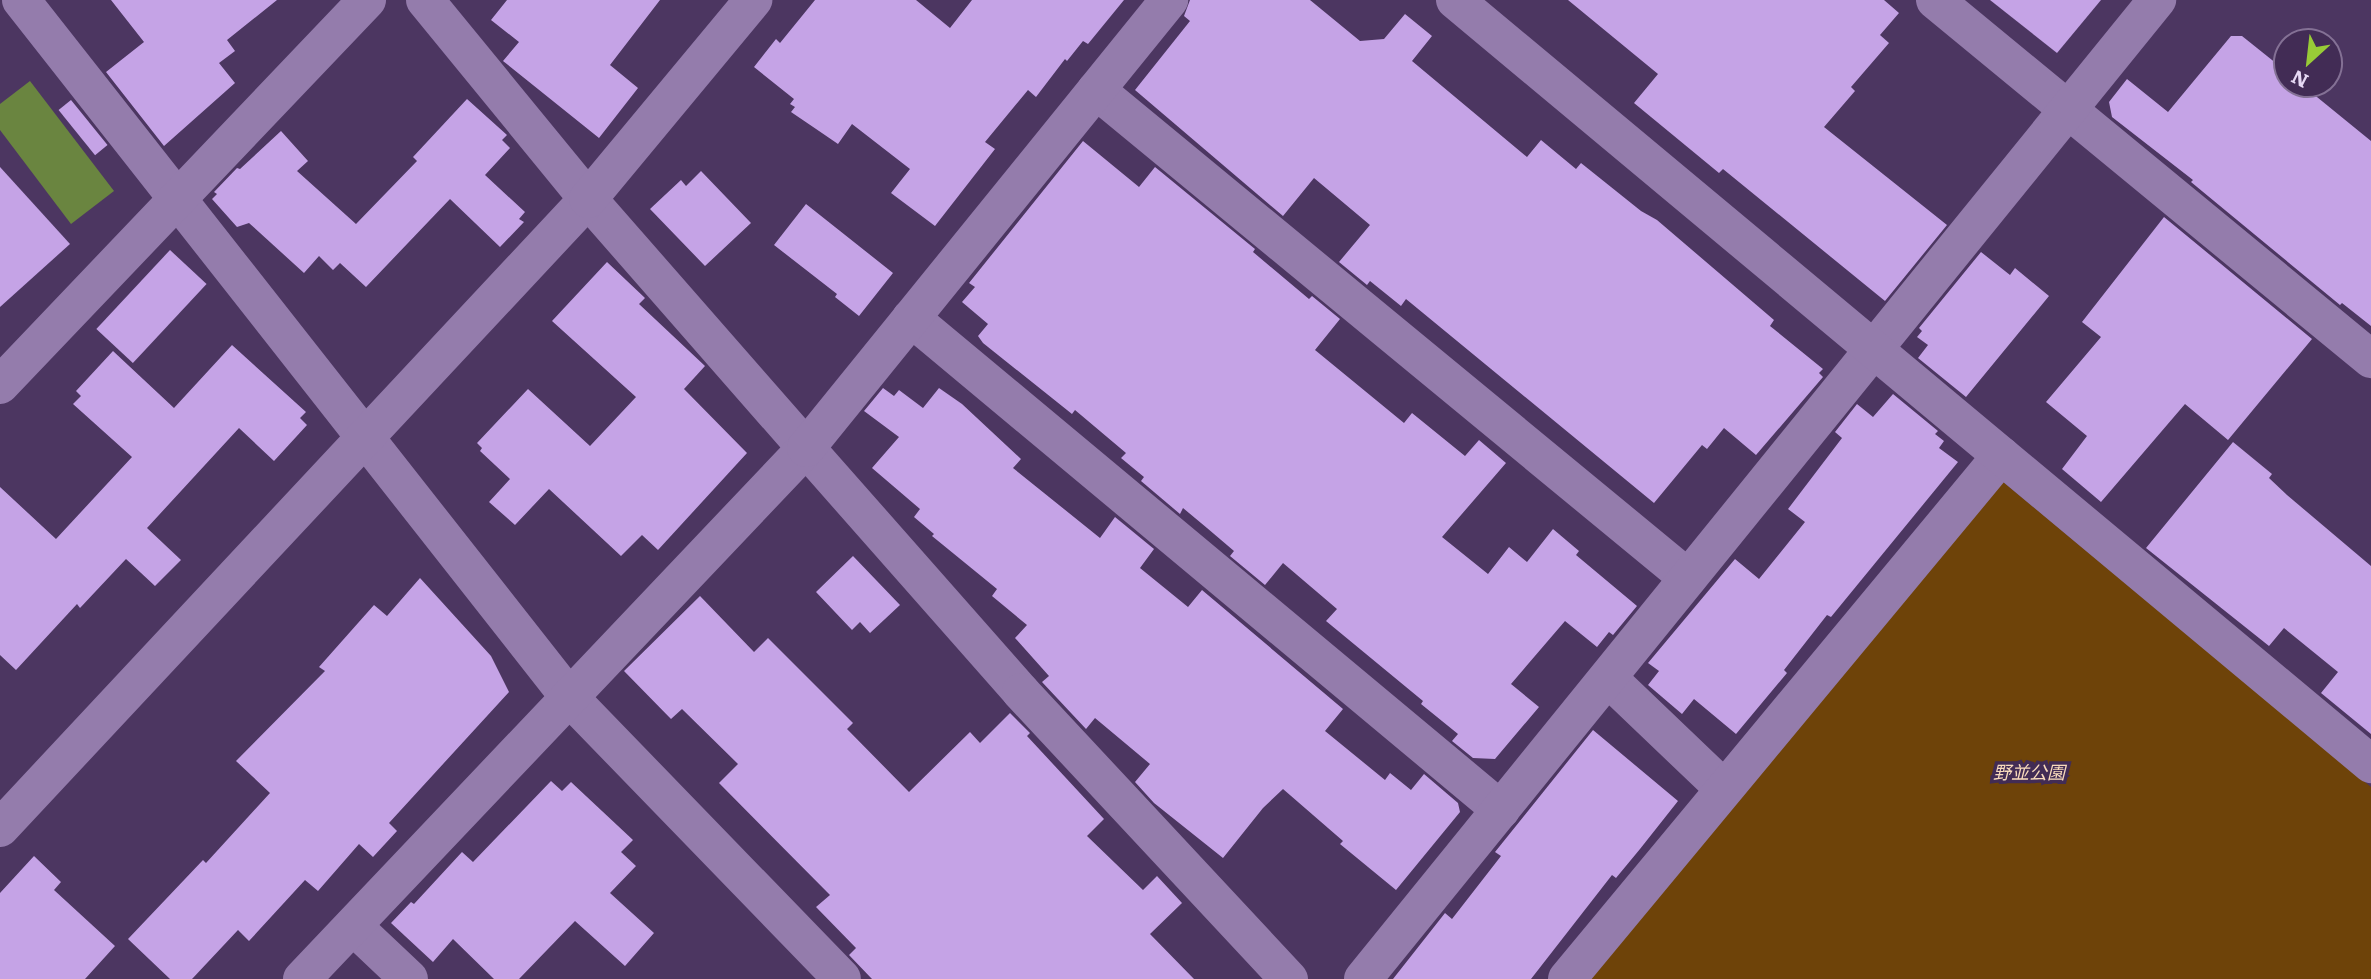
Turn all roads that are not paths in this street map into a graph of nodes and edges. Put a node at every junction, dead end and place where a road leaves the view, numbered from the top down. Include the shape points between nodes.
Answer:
1 (21, 0) edge
2 (367, 0) edge
3 (425, 0) edge
4 (753, 0) edge
5 (1169, 0) edge
6 (1455, 0) edge
7 (1935, 0) edge
8 (2157, 0) edge
9 (1096, 90) junction
10 (2069, 108) junction
11 (177, 199) junction
12 (588, 199) junction
13 (911, 318) junction
14 (1874, 349) junction
15 (2371, 359) edge
16 (0, 385) edge
17 (365, 438) junction
18 (806, 448) junction
19 (2001, 456) junction
20 (1688, 578) junction
21 (1608, 678) junction
22 (569, 697) junction
23 (2371, 764) edge
24 (1723, 788) junction
25 (1501, 810) junction
26 (0, 828) edge
27 (353, 926) junction
28 (302, 979) edge
29 (409, 979) edge
30 (842, 979) edge
31 (1289, 979) edge
32 (1363, 979) edge
33 (1567, 979) edge

1 - 11 street
2 - 11 street
3 - 12 street
4 - 12 street
5 - 9 street
6 - 14 street
7 - 10 street
8 - 10 street
9 - 13 street
9 - 20 street
10 - 14 street
10 - 15 street
11 - 16 street
11 - 17 street
12 - 17 street
12 - 18 street
13 - 18 street
13 - 25 street
14 - 19 street
14 - 20 street
17 - 22 street
17 - 26 street
18 - 22 street
18 - 31 street via 1021,692
19 - 23 street
19 - 24 street
20 - 21 street
21 - 24 street
21 - 25 street
22 - 27 street
22 - 30 street
24 - 33 street
25 - 32 street
27 - 28 street
27 - 29 street

